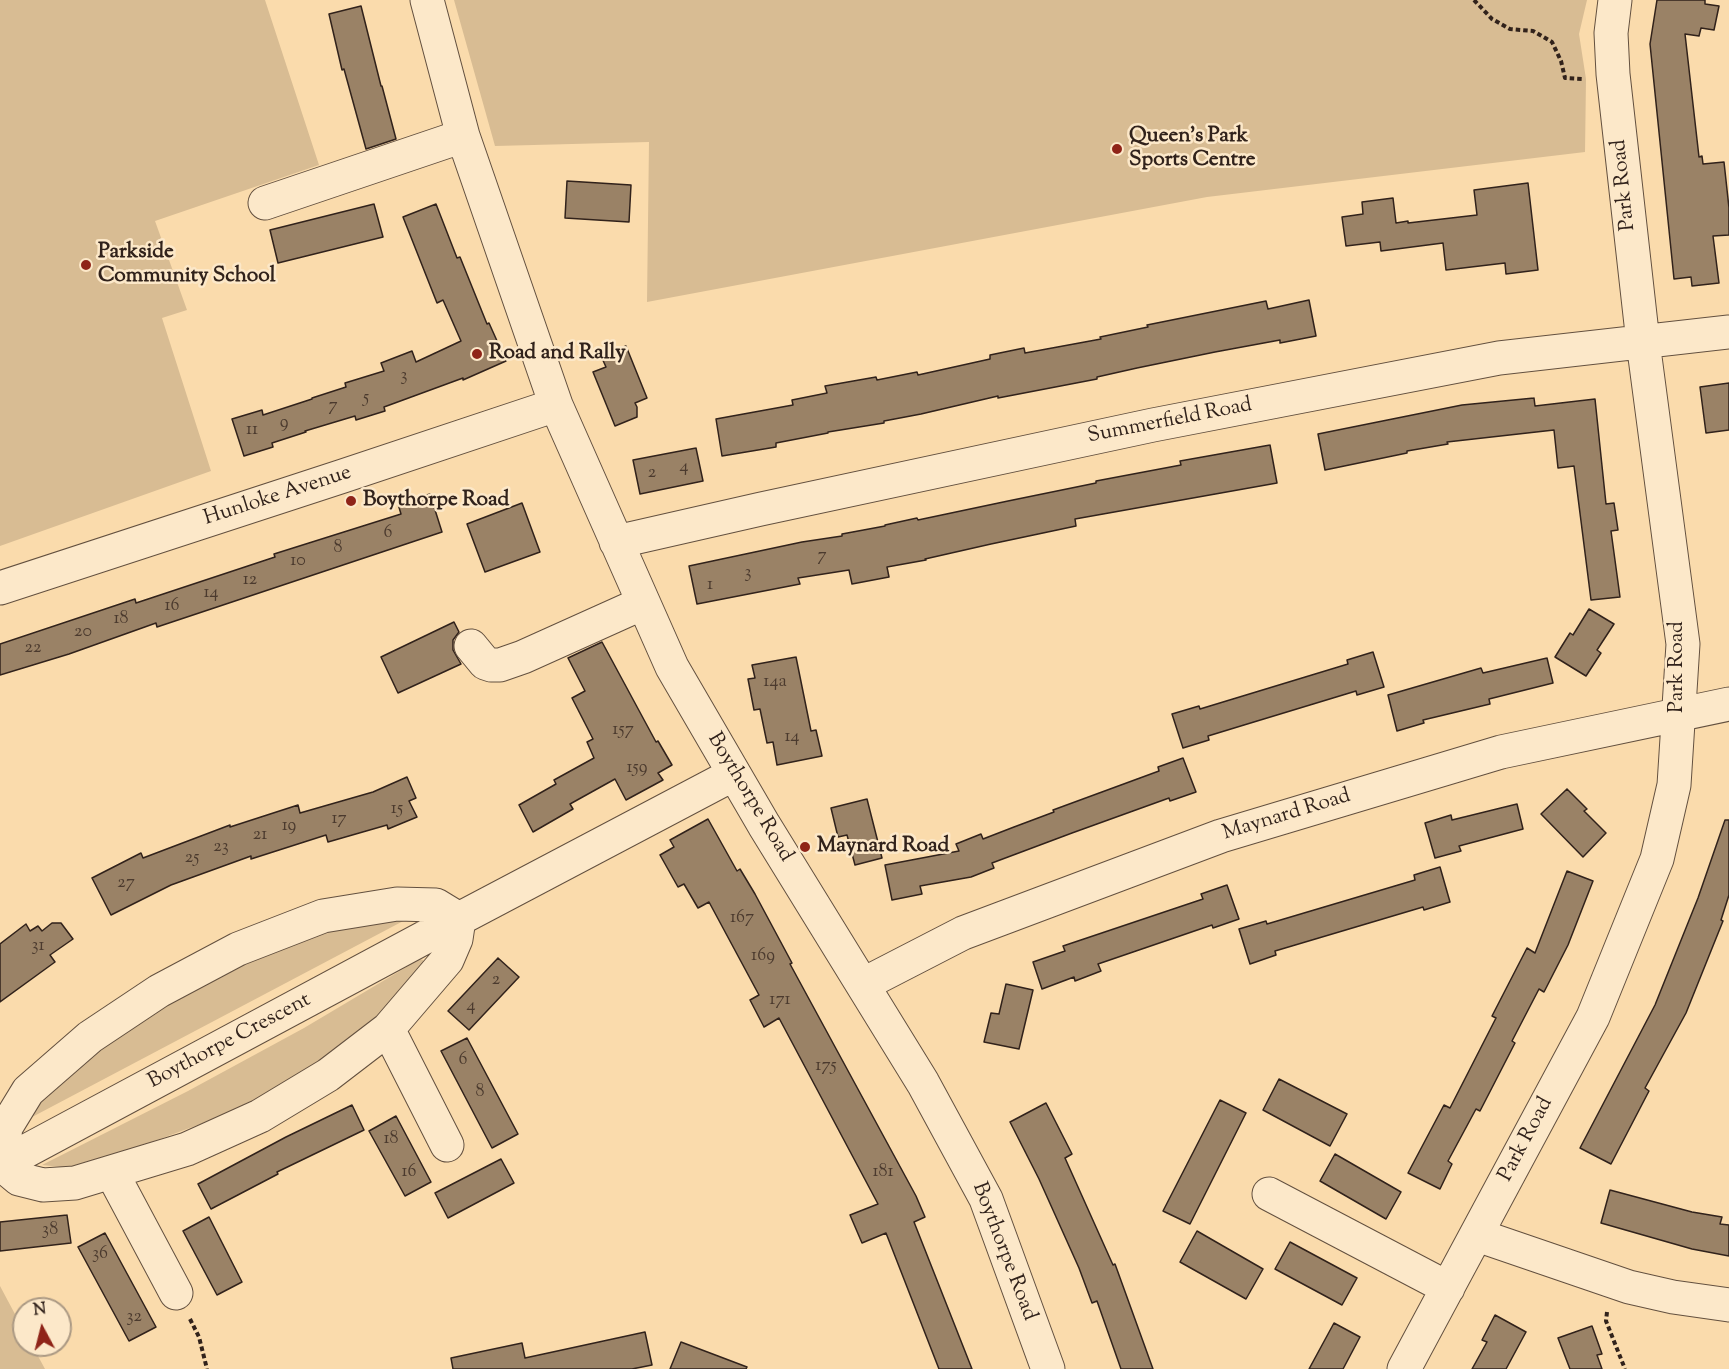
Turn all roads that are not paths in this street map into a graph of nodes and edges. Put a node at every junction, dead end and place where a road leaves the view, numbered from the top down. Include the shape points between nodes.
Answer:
1 (427, 0) edge
2 (1615, 0) edge
3 (463, 135) junction
4 (265, 203) dead end
5 (1729, 332) edge
6 (1643, 342) junction
7 (556, 405) junction
8 (616, 542) junction
9 (0, 588) edge
10 (643, 603) junction
11 (471, 646) dead end
12 (1729, 704) edge
13 (1679, 714) junction
14 (734, 774) junction
15 (459, 919) junction
16 (864, 984) junction
17 (388, 1029) junction
18 (447, 1144) dead end
19 (0, 1165) edge
20 (112, 1173) junction
21 (1269, 1194) dead end
22 (1477, 1235) junction
23 (1448, 1288) junction
24 (176, 1293) road end
25 (1729, 1305) edge
26 (1048, 1369) edge
27 (1404, 1369) edge

1 - 3 street, Boythorpe Road
2 - 6 street, Park Road via 1611,33 1613,80
3 - 4 street
3 - 7 street, Boythorpe Road
5 - 6 street, Summerfield Road
6 - 8 street, Summerfield Road via 1499,358 1187,418
6 - 13 street, Park Road via 1683,644
7 - 8 street, Boythorpe Road
7 - 9 street, Hunloke Avenue
8 - 10 street, Boythorpe Road
10 - 11 street via 500,665 485,663
10 - 14 street, Boythorpe Road via 672,667
12 - 13 street, Maynard Road
13 - 16 street, Maynard Road via 1501,752 1221,836 963,933
13 - 22 street, Park Road via 1674,785 1657,859 1593,1017
14 - 15 street, Boythorpe Crescent
14 - 16 street, Boythorpe Road
15 - 17 street via 447,960
15 - 19 street, Boythorpe Crescent
15 - 19 street via 436,905 397,904 323,916 238,949 169,985 90,1037 28,1091 6,1127
16 - 26 street, Boythorpe Road via 986,1198
17 - 18 street
17 - 20 street via 328,1076 260,1116 187,1149
19 - 20 street via 19,1179 43,1185 75,1183
20 - 24 street
21 - 23 street
22 - 23 street, Park Road
22 - 25 street via 1611,1282 1672,1298
23 - 27 street, Park Road

